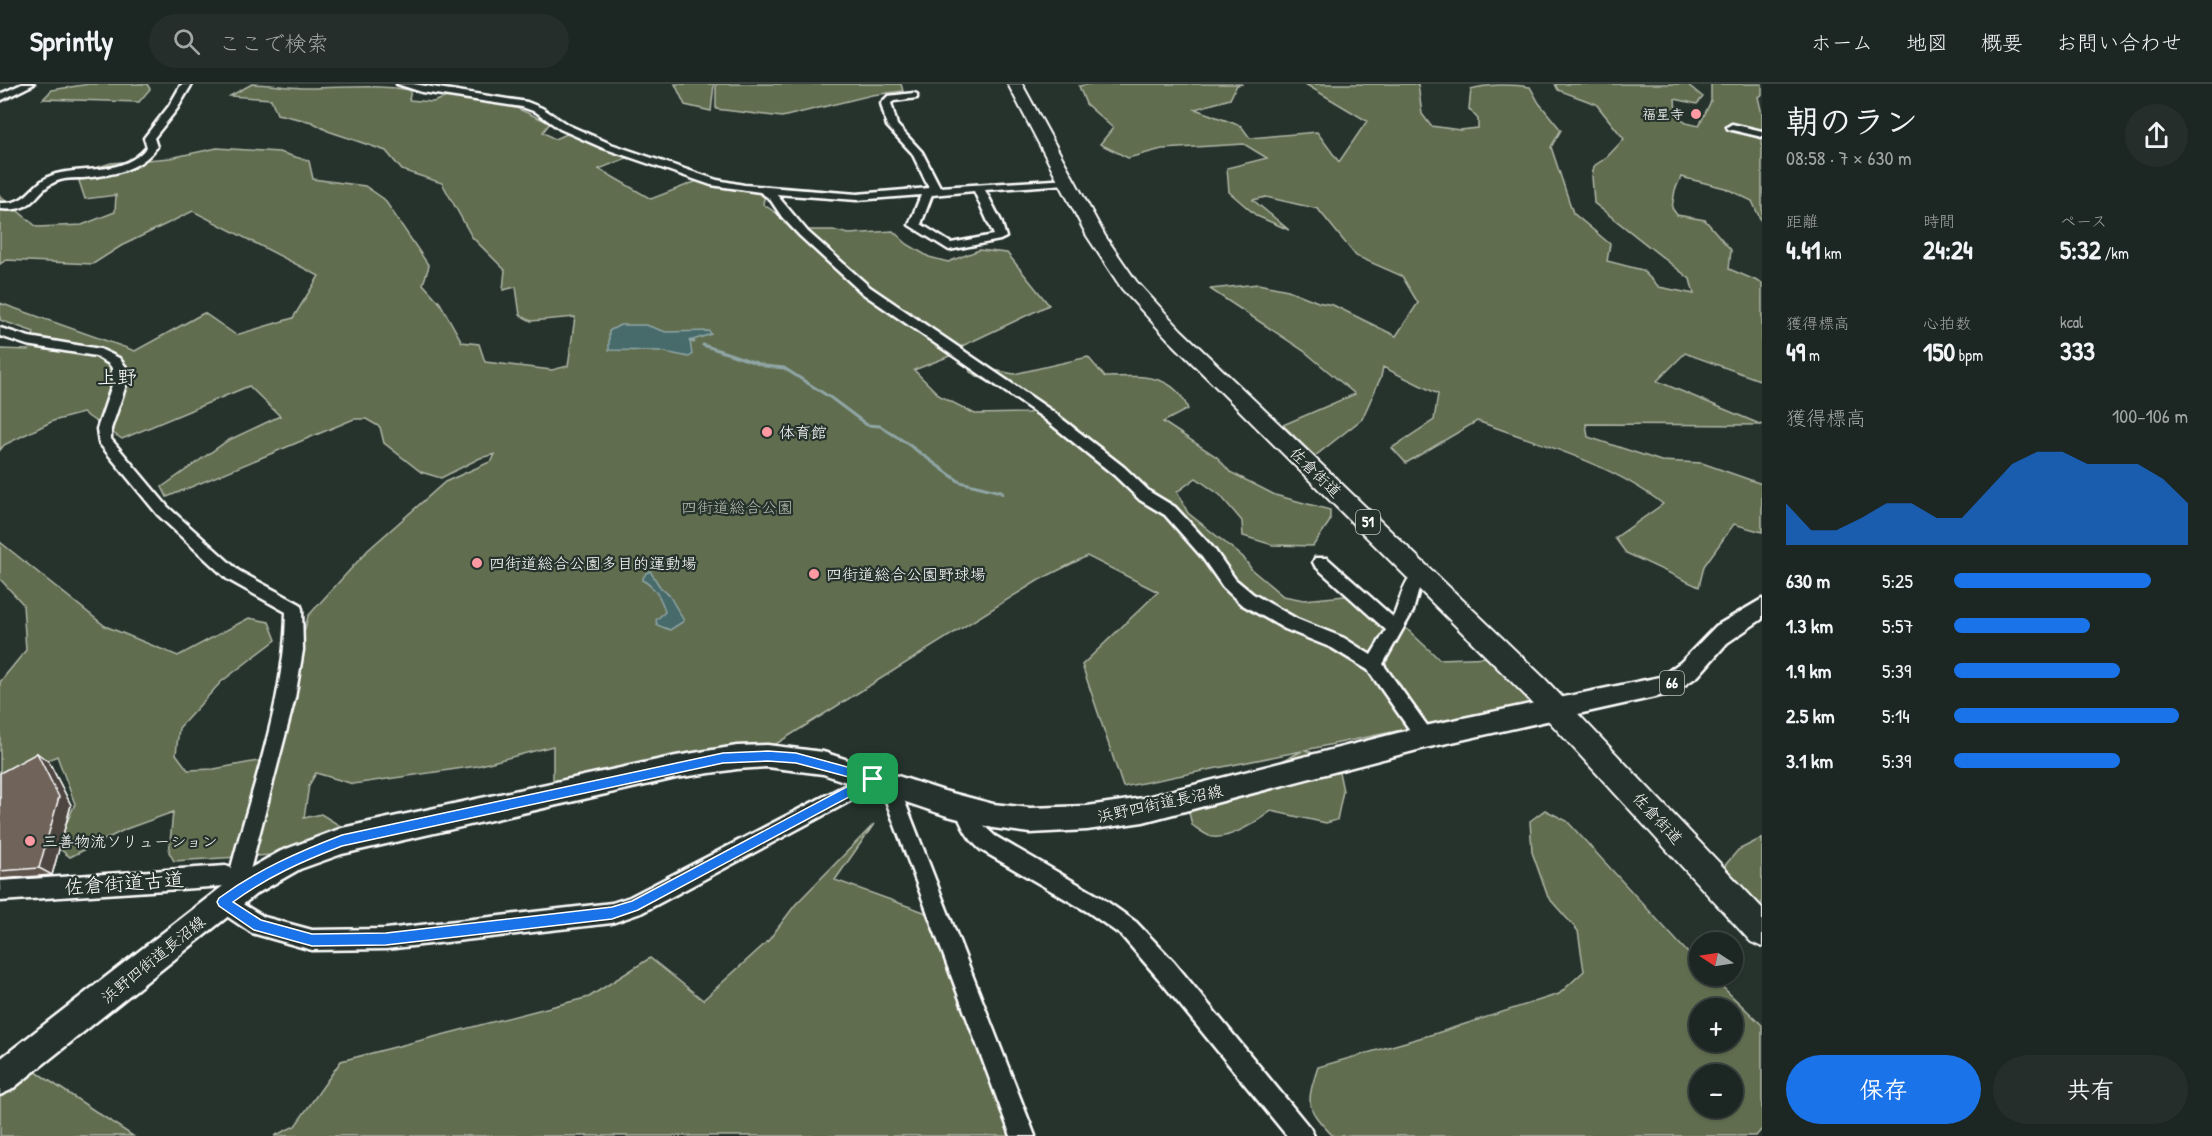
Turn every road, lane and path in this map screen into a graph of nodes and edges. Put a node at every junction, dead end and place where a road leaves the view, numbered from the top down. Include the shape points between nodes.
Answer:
1 (29, 84) edge
2 (187, 84) edge
3 (402, 84) edge
4 (1015, 84) edge
5 (914, 96) dead end
6 (0, 98) edge
7 (1732, 127) dead end
8 (1762, 134) edge
9 (1066, 181) junction
10 (978, 188) junction
11 (766, 190) junction
12 (931, 192) junction
13 (0, 206) edge
14 (0, 332) edge
15 (1321, 562) dead end
16 (1423, 576) junction
17 (1762, 608) edge
18 (1395, 628) junction
19 (1374, 664) junction
20 (1557, 710) junction
21 (1425, 737) junction
22 (881, 781) junction
23 (966, 810) junction
24 (246, 885) junction
25 (0, 891) edge
26 (223, 902) junction
27 (1762, 931) edge
28 (0, 1079) edge
29 (1023, 1136) edge
30 (1302, 1136) edge

1 - 6 street
2 - 13 street via 149,138 152,147 148,155 114,170 57,177 24,205
3 - 11 street via 524,104 608,146 715,183
4 - 9 highway, 佐倉街道 / 51
5 - 12 street via 891,98 886,103 892,126 917,152
7 - 8 street
9 - 10 street
9 - 16 highway, 佐倉街道 / 51 via 1111,260 1152,310
10 - 12 street
10 - 12 street via 1000,237 949,247 915,225
11 - 12 street via 857,197
11 - 19 street via 804,234 866,290 1038,407 1145,496 1170,511 1247,600
14 - 24 street via 27,341 100,353 114,361 119,367 119,386 104,440 163,511 233,575 294,609 294,650 286,698 240,870
15 - 18 street
16 - 18 street via 1412,586
16 - 20 highway, 佐倉街道 / 51
17 - 20 main road, 浜野四街道長沼線 / 66 via 1719,636 1678,680
18 - 19 street
19 - 21 street
20 - 21 main road, 浜野四街道長沼線 / 66
20 - 27 highway, 佐倉街道 / 51
21 - 23 main road, 浜野四街道長沼線 / 66 via 1103,817 1036,820
22 - 23 main road, 浜野四街道長沼線 / 66
22 - 24 main road, 浜野四街道長沼線 / 66 via 796,758 723,758 342,841 291,860
22 - 26 street via 634,906 612,913 386,939 312,940 259,926
22 - 29 street
23 - 30 street via 975,833 1129,929
24 - 25 street, 佐倉街道古道 via 226,876
24 - 26 main road, 浜野四街道長沼線 / 66
26 - 28 main road, 浜野四街道長沼線 / 66

